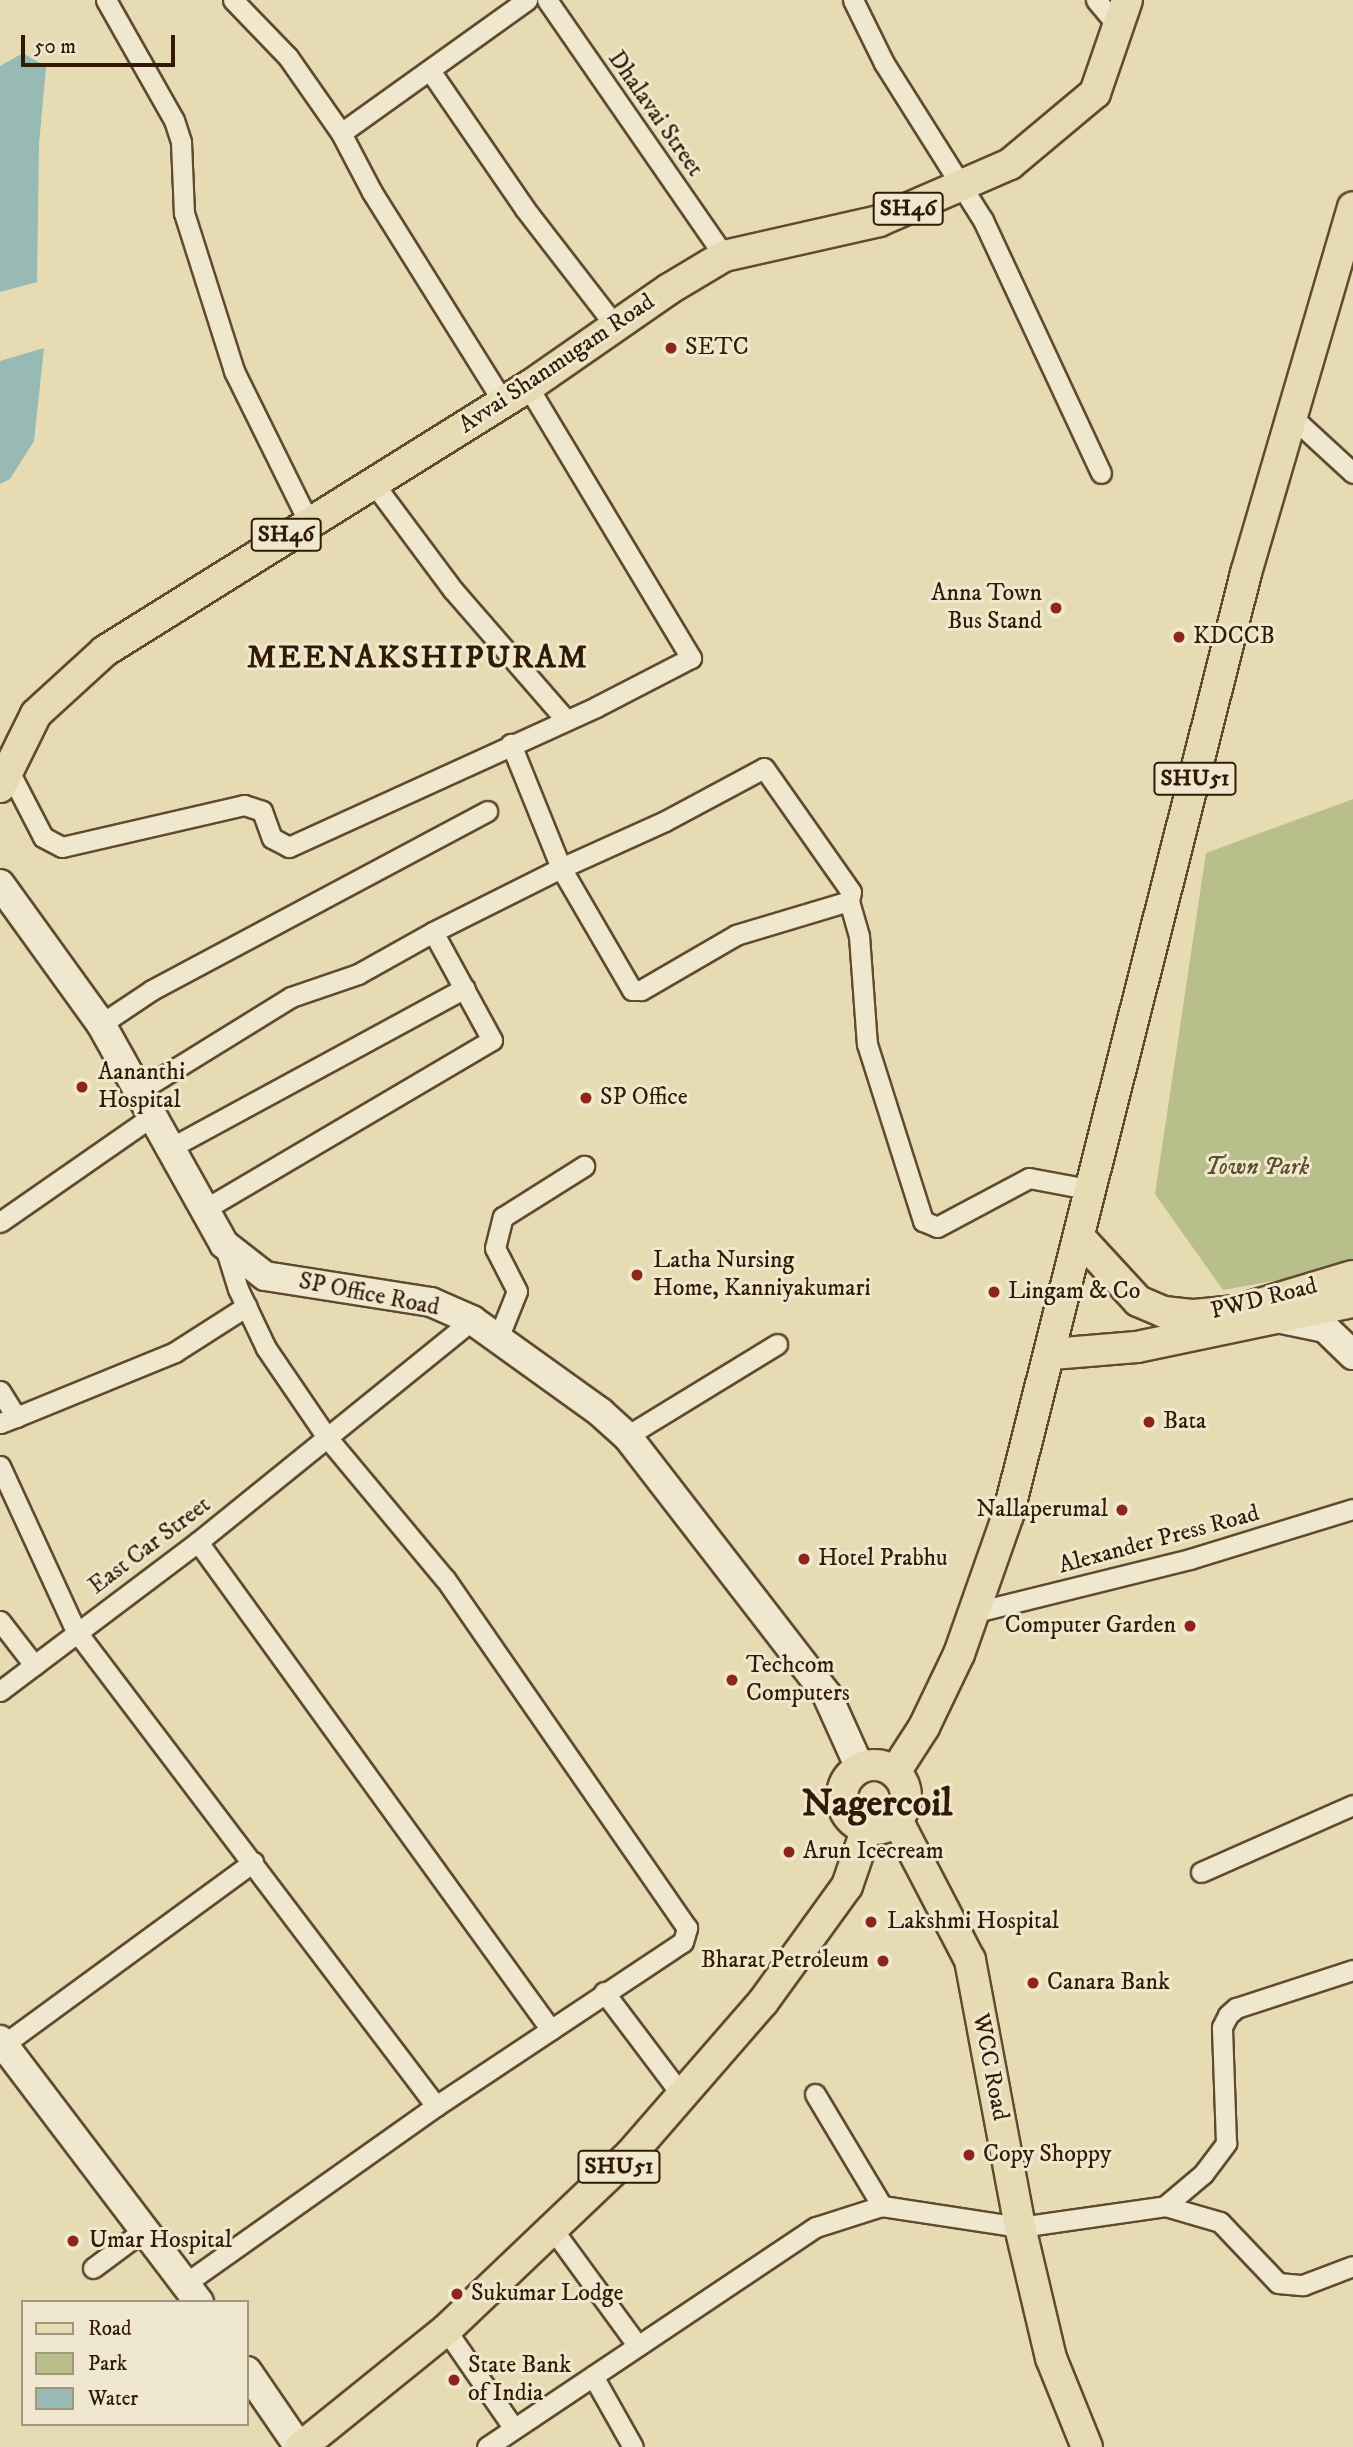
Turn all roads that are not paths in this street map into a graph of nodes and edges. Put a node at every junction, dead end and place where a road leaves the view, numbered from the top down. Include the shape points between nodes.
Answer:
1 (106, 0) edge
2 (233, 0) edge
3 (527, 0) edge
4 (547, 0) edge
5 (853, 0) edge
6 (1096, 0) edge
7 (1123, 13) edge
8 (431, 72) junction
9 (341, 133) junction
10 (961, 188) junction
11 (1353, 207) edge
12 (724, 256) junction
13 (614, 324) junction
14 (515, 394) junction
15 (1292, 416) junction
16 (1101, 473) dead end
17 (1353, 473) edge
18 (374, 484) junction
19 (308, 521) junction
20 (566, 720) junction
21 (511, 744) junction
22 (5, 780) edge
23 (487, 811) dead end
24 (561, 868) junction
25 (0, 884) edge
26 (849, 901) junction
27 (433, 932) junction
28 (466, 988) junction
29 (101, 1024) junction
30 (139, 1091) junction
31 (154, 1115) junction
32 (172, 1147) junction
33 (584, 1166) dead end
34 (1087, 1189) junction
35 (205, 1209) junction
36 (1, 1217) edge
37 (1079, 1237) junction
38 (224, 1244) junction
39 (1353, 1276) edge
40 (1353, 1302) edge
41 (247, 1306) junction
42 (1279, 1318) junction
43 (472, 1320) junction
44 (499, 1336) junction
45 (778, 1345) dead end
46 (1052, 1353) junction
47 (1353, 1355) edge
48 (0, 1391) edge
49 (8, 1420) edge
50 (326, 1436) junction
51 (627, 1436) junction
52 (0, 1466) edge
53 (1353, 1509) edge
54 (198, 1542) junction
55 (976, 1612) junction
56 (0, 1621) edge
57 (76, 1631) junction
58 (34, 1665) junction
59 (0, 1691) edge
60 (860, 1768) junction
61 (895, 1772) junction
62 (1353, 1805) edge
63 (897, 1820) junction
64 (867, 1828) junction
65 (253, 1861) junction
66 (1201, 1872) dead end
67 (1353, 1970) edge
68 (604, 1992) junction
69 (551, 2030) junction
70 (1, 2043) edge
71 (681, 2094) junction
72 (815, 2094) dead end
73 (436, 2106) junction
74 (882, 2206) junction
75 (1165, 2206) junction
76 (1020, 2227) junction
77 (144, 2230) junction
78 (554, 2231) junction
79 (1353, 2266) edge
80 (93, 2269) dead end
81 (193, 2292) edge
82 (446, 2330) junction
83 (637, 2345) junction
84 (248, 2372) edge
85 (593, 2376) junction
86 (513, 2427) junction
87 (627, 2445) edge
88 (1082, 2445) edge
89 (300, 2447) edge
90 (487, 2447) edge

1 - 19 street via 174,120 181,142 184,213 234,371
2 - 9 street via 288,57
3 - 8 street
4 - 12 street, Dhalavai Street
5 - 10 street via 884,63
6 - 7 street
7 - 10 main road, Avvai Shanmugam Road / SH46 via 1095,93 1010,164
8 - 9 street
8 - 13 street via 525,209
9 - 14 street via 372,192
10 - 12 main road, Avvai Shanmugam Road / SH46 via 879,221
10 - 16 street via 983,220
11 - 15 main road, SHU51
12 - 13 main road, Avvai Shanmugam Road / SH46
13 - 14 main road, Avvai Shanmugam Road / SH46
14 - 18 main road, Avvai Shanmugam Road / SH46
14 - 20 street via 691,658
15 - 17 street
15 - 34 main road, SHU51 via 1246,573 1161,919
18 - 19 main road, Avvai Shanmugam Road / SH46
18 - 20 street via 453,590
19 - 22 main road, Avvai Shanmugam Road / SH46 via 105,651 36,714
20 - 21 street
21 - 22 street via 289,847 272,838 262,811 244,805 62,847 43,837
21 - 24 street
23 - 29 street via 152,990
24 - 26 street via 625,985 635,991 736,935
24 - 26 street via 665,821 764,768 851,892
24 - 27 street
25 - 29 street, SP Office Road
26 - 34 street via 859,936 867,1044 923,1221 937,1227 1029,1178
27 - 28 street
27 - 30 street via 358,974 291,997
28 - 32 street
28 - 35 street via 492,1040
29 - 30 street, SP Office Road
30 - 31 street, SP Office Road
31 - 32 street, SP Office Road
31 - 36 street
32 - 35 street, SP Office Road
33 - 44 street via 503,1217 495,1248 517,1291
34 - 37 main road, SHU51
35 - 38 street, SP Office Road
37 - 39 main road, PWD Road via 1138,1301 1164,1312 1236,1311
37 - 46 main road, SHU51
38 - 41 street
38 - 43 street, SP Office Road via 265,1276 431,1302
40 - 42 main road, PWD Road
41 - 49 street via 175,1352
41 - 50 street via 266,1348
42 - 46 main road, PWD Road via 1137,1347
42 - 47 street via 1325,1328
43 - 44 street, SP Office Road
43 - 50 street, East Car Street
44 - 51 street, SP Office Road
45 - 51 street
46 - 55 main road, SHU51
48 - 49 street
50 - 54 street, East Car Street
50 - 68 street via 445,1578 686,1924 682,1942
51 - 60 street, SP Office Road via 827,1695
52 - 57 street
53 - 55 street, Alexander Press Road via 1190,1559
54 - 57 street, East Car Street
54 - 69 street
55 - 61 main road, SHU51 via 924,1727
56 - 58 street
57 - 58 street, East Car Street
57 - 65 street
58 - 59 street, East Car Street
60 - 61 main road via 875,1765
60 - 64 main road via 848,1778 842,1798 850,1817
61 - 63 main road via 902,1780 906,1801
62 - 66 street
63 - 64 main road via 878,1829
63 - 76 main road, WCC Road via 970,1960
64 - 71 main road, SHU51 via 847,1886 763,2002
65 - 70 street
65 - 73 street
67 - 75 street via 1236,2008 1228,2015 1222,2027 1226,2143 1203,2174
68 - 69 street
68 - 71 street
69 - 73 street
70 - 77 street
71 - 78 main road, SHU51 via 629,2156
72 - 74 street
73 - 81 street
74 - 76 street
74 - 83 street via 816,2227
75 - 76 street
75 - 79 street via 1220,2222 1278,2283 1303,2285
76 - 88 main road, WCC Road via 1051,2357
77 - 80 street
77 - 81 street
78 - 82 main road, SHU51
78 - 83 street
82 - 86 street
82 - 89 main road, SHU51
83 - 85 street
84 - 89 street
85 - 86 street
85 - 87 street
86 - 90 street

